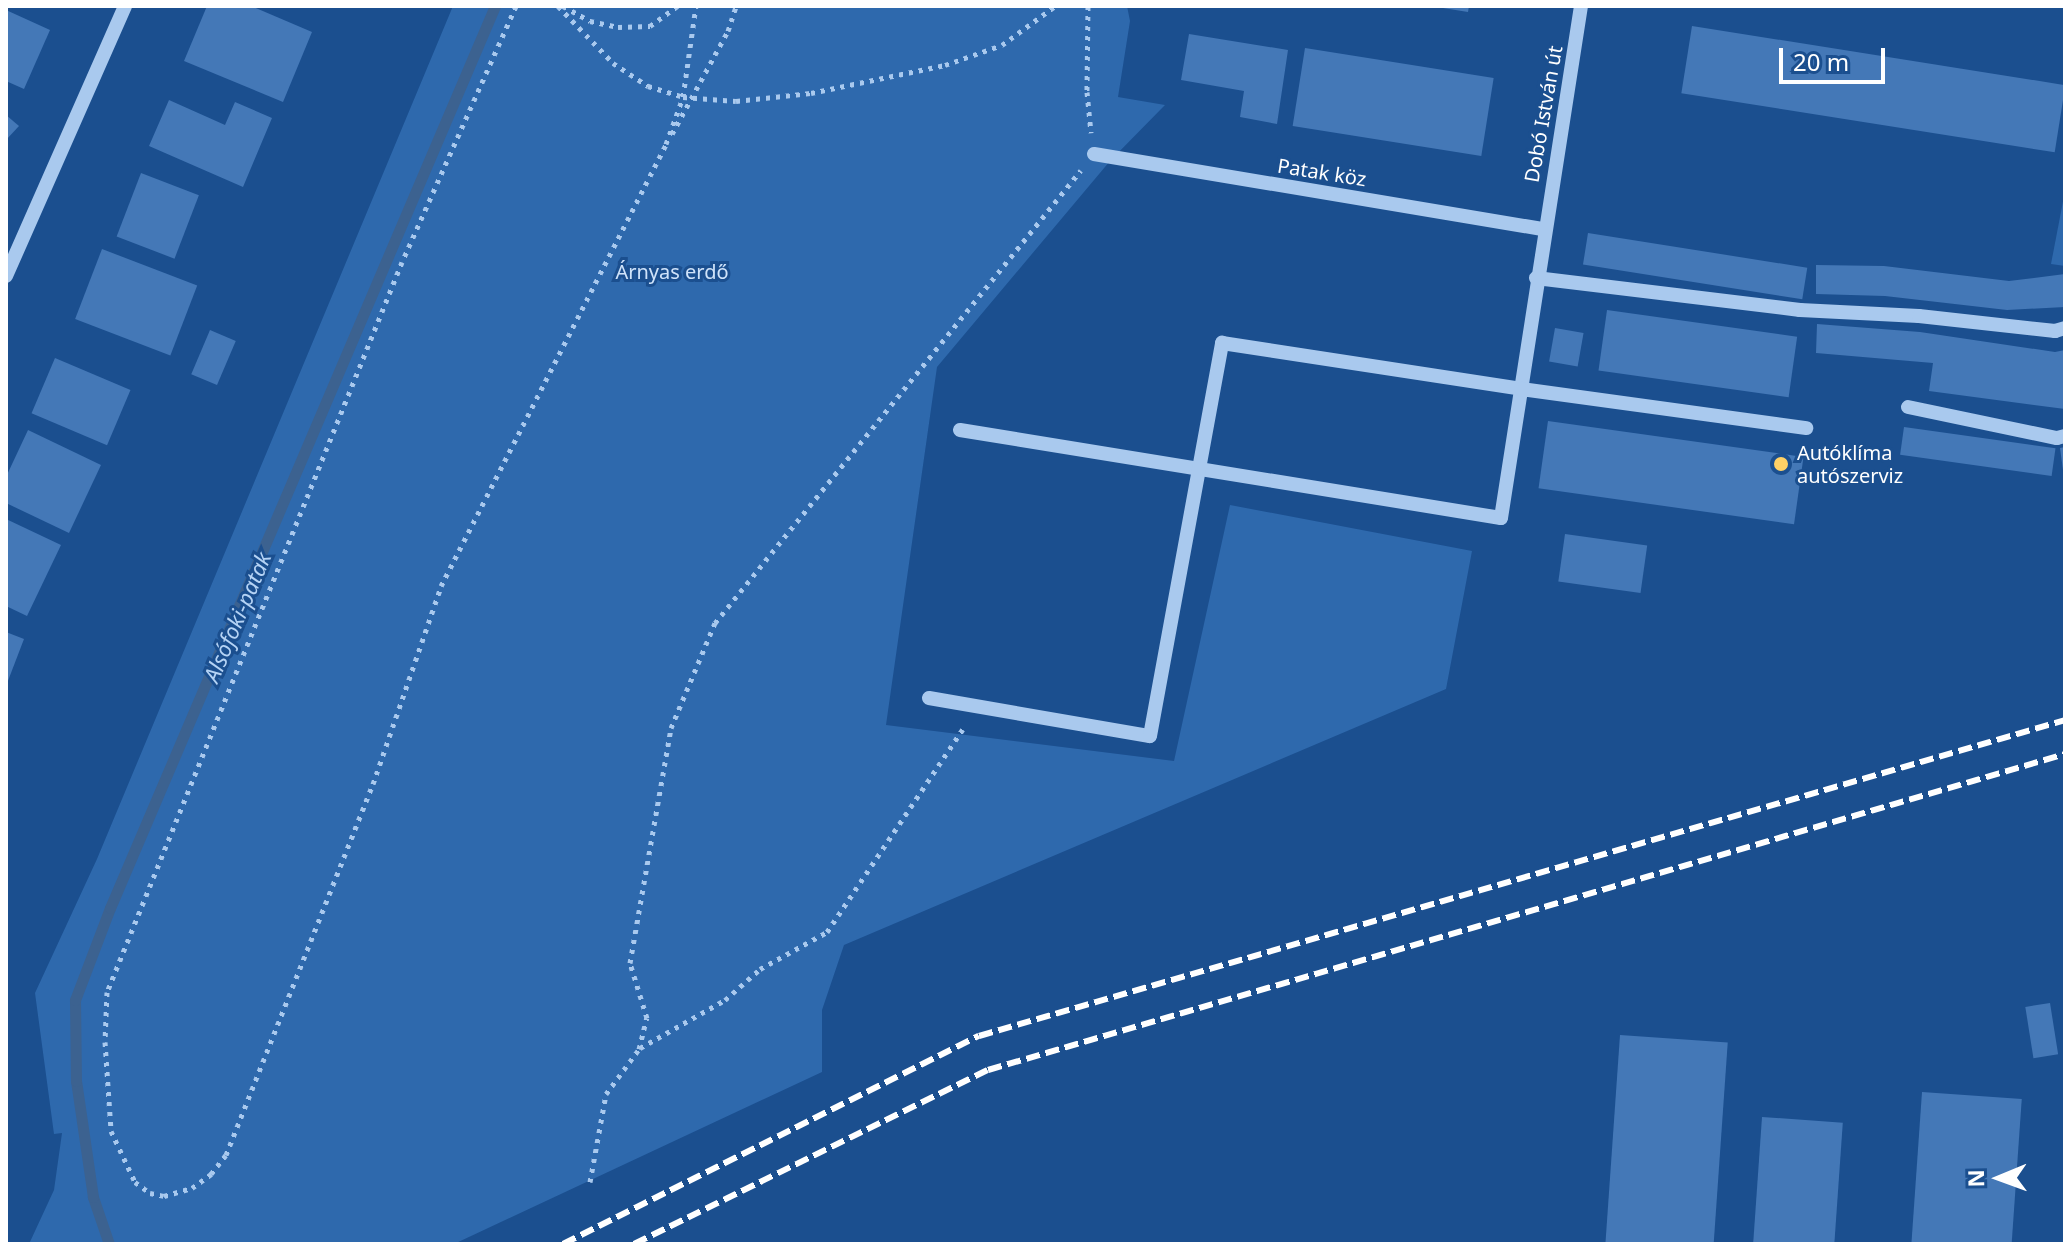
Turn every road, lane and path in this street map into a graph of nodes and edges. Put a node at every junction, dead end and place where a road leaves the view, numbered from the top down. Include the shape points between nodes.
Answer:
1 (125, 6) edge
2 (516, 6) edge
3 (560, 6) edge
4 (678, 6) edge
5 (696, 6) edge
6 (736, 6) edge
7 (1055, 6) edge
8 (1088, 6) edge
9 (1581, 6) edge
10 (683, 97) junction
11 (693, 99) junction
12 (666, 144) junction
13 (1094, 154) junction
14 (1544, 229) junction
15 (6, 276) edge
16 (1536, 278) junction
17 (2065, 328) edge
18 (1521, 389) junction
19 (1908, 407) dead end
20 (1806, 428) dead end
21 (960, 430) dead end
22 (2065, 436) edge
23 (1202, 467) junction
24 (929, 698) dead end
25 (979, 705) junction
26 (639, 1049) junction
27 (590, 1182) dead end

1 - 15 street
2 - 12 path via 402,262 107,992 111,1131 135,1182 150,1193 164,1196 192,1188 226,1155 373,784 441,586
3 - 4 path via 618,27 650,26
3 - 10 path via 627,74
5 - 10 path
6 - 11 path
7 - 11 path via 1002,45 945,65 811,93 736,101
8 - 13 path via 1087,92
9 - 14 street, Dobó István út
10 - 11 path
10 - 12 path
11 - 12 path
13 - 14 street, Patak köz
13 - 26 path via 715,623 671,728 665,759 630,963 647,1018
14 - 16 street, Dobó István út
16 - 17 street via 1800,310
16 - 18 street, Dobó István út
18 - 20 street
18 - 23 street via 1222,343
18 - 23 street, Dobó István út via 1501,518
19 - 22 street
21 - 23 street
23 - 25 street via 1150,736
24 - 25 street
25 - 26 path via 827,932
26 - 27 path via 606,1094

